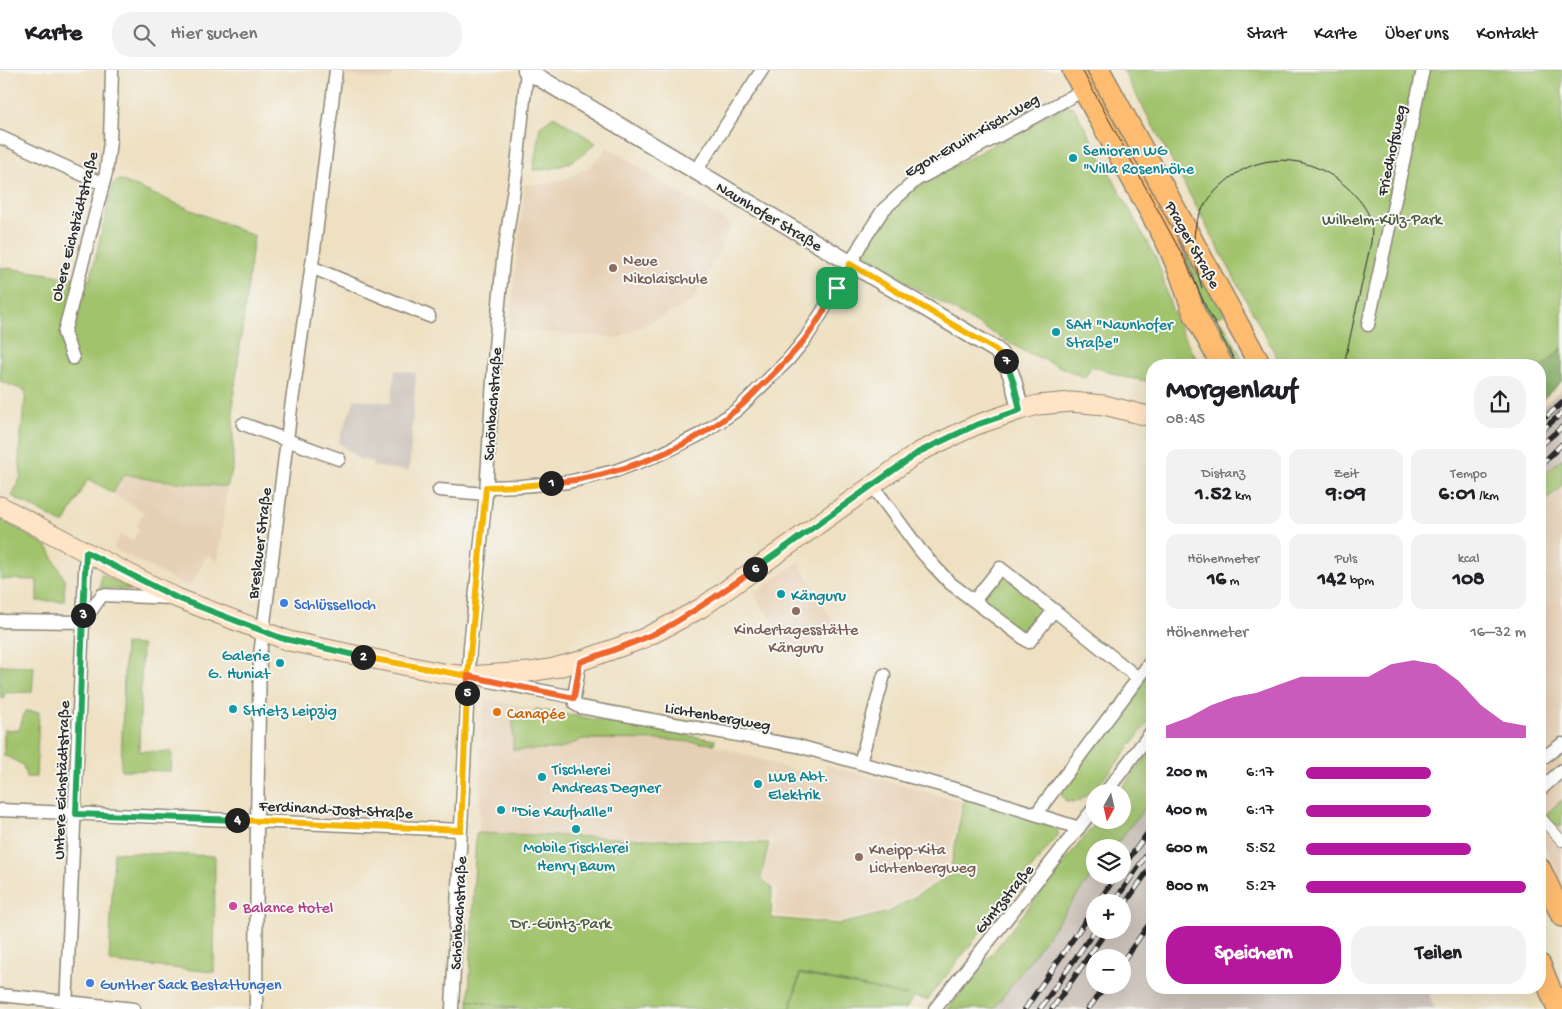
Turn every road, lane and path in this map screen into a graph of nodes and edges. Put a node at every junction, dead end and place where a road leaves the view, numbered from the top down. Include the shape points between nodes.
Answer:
1 (112, 70) edge
2 (336, 70) edge
3 (527, 70) edge
4 (762, 70) edge
5 (1074, 70) edge
6 (1100, 70) edge
7 (1423, 70) edge
8 (1084, 90) junction
9 (0, 136) edge
10 (696, 171) junction
11 (103, 184) junction
12 (850, 264) junction
13 (311, 267) junction
14 (428, 316) dead end
15 (1368, 324) dead end
16 (73, 358) dead end
17 (1219, 359) edge
18 (1257, 359) edge
19 (1020, 410) junction
20 (1146, 415) edge
21 (243, 424) dead end
22 (287, 440) junction
23 (339, 459) dead end
24 (872, 484) junction
25 (439, 490) dead end
26 (486, 490) junction
27 (0, 506) edge
28 (86, 552) junction
29 (177, 598) junction
30 (974, 601) junction
31 (1054, 610) junction
32 (0, 620) edge
33 (83, 622) junction
34 (263, 631) junction
35 (580, 662) junction
36 (1146, 668) edge
37 (884, 675) dead end
38 (468, 676) junction
39 (1138, 678) junction
40 (574, 698) junction
41 (1146, 739) edge
42 (1562, 744) edge
43 (1546, 756) edge
44 (860, 763) junction
45 (1562, 770) edge
46 (1112, 784) edge
47 (1546, 785) edge
48 (0, 810) edge
49 (76, 814) junction
50 (1036, 814) junction
51 (1086, 819) edge
52 (257, 821) junction
53 (1546, 824) edge
54 (1079, 828) junction
55 (461, 830) junction
56 (1562, 841) edge
57 (1546, 882) edge
58 (1562, 916) edge
59 (1546, 980) edge
60 (0, 995) edge
61 (66, 1006) edge
62 (134, 1009) edge
63 (256, 1009) edge
64 (452, 1009) edge
65 (935, 1009) edge
66 (1558, 1009) edge

1 - 11 street, Obere Eichstädtstraße via 110,141
2 - 13 street, Breslauer Straße
3 - 10 street, Naunhofer Straße
3 - 26 street, Schönbachstraße via 503,260
4 - 10 street
5 - 8 main road, Prager Straße
6 - 18 main road, Prager Straße
7 - 15 street, Friedhofsweg
8 - 12 street, Egon-Erwin-Kisch-Weg via 916,180 883,210
8 - 17 main road, Prager Straße via 1168,244 1194,313
9 - 11 street
10 - 12 street, Naunhofer Straße
11 - 16 street, Obere Eichstädtstraße via 64,333
12 - 19 street, Naunhofer Straße via 996,350 1008,367
12 - 26 street, Egon-Erwin-Kisch-Weg via 806,338 788,360 736,410 701,434 615,471 568,482
13 - 14 street
13 - 22 street, Breslauer Straße
19 - 20 main road via 1055,403 1086,402
19 - 24 main road via 976,425 919,452
21 - 22 street
22 - 23 street
22 - 34 street, Breslauer Straße
24 - 30 street via 920,550 950,583
24 - 35 main road via 701,608 642,639
25 - 26 street, Egon-Erwin-Kisch-Weg
26 - 38 street, Schönbachstraße
27 - 28 main road
28 - 29 main road
28 - 33 street, Untere Eichstädtstraße
29 - 33 street via 102,596
29 - 34 main road
30 - 31 street via 1029,642
30 - 31 street via 1000,568
31 - 39 street
32 - 33 street
33 - 49 street, Untere Eichstädtstraße
34 - 38 main road via 298,643
34 - 52 street, Breslauer Straße
35 - 38 main road via 530,672
35 - 40 street
36 - 39 street
37 - 44 street
38 - 40 street, Lichtenbergweg
38 - 55 street, Schönbachstraße
39 - 50 street
40 - 44 street, Lichtenbergweg via 580,707 798,746
41 - 46 street
42 - 43 street
44 - 50 street, Lichtenbergweg
45 - 47 street
48 - 49 street, Ferdinand-Jost-Straße
49 - 52 street, Ferdinand-Jost-Straße
49 - 61 street, Untere Eichstädtstraße
50 - 54 street, Lichtenbergweg
51 - 54 street, Güntzstraße
52 - 55 street, Ferdinand-Jost-Straße
52 - 63 street, Breslauer Straße
53 - 56 street
54 - 65 street, Güntzstraße
55 - 64 street, Schönbachstraße
57 - 58 main road
59 - 66 main road
60 - 61 street
61 - 62 street

